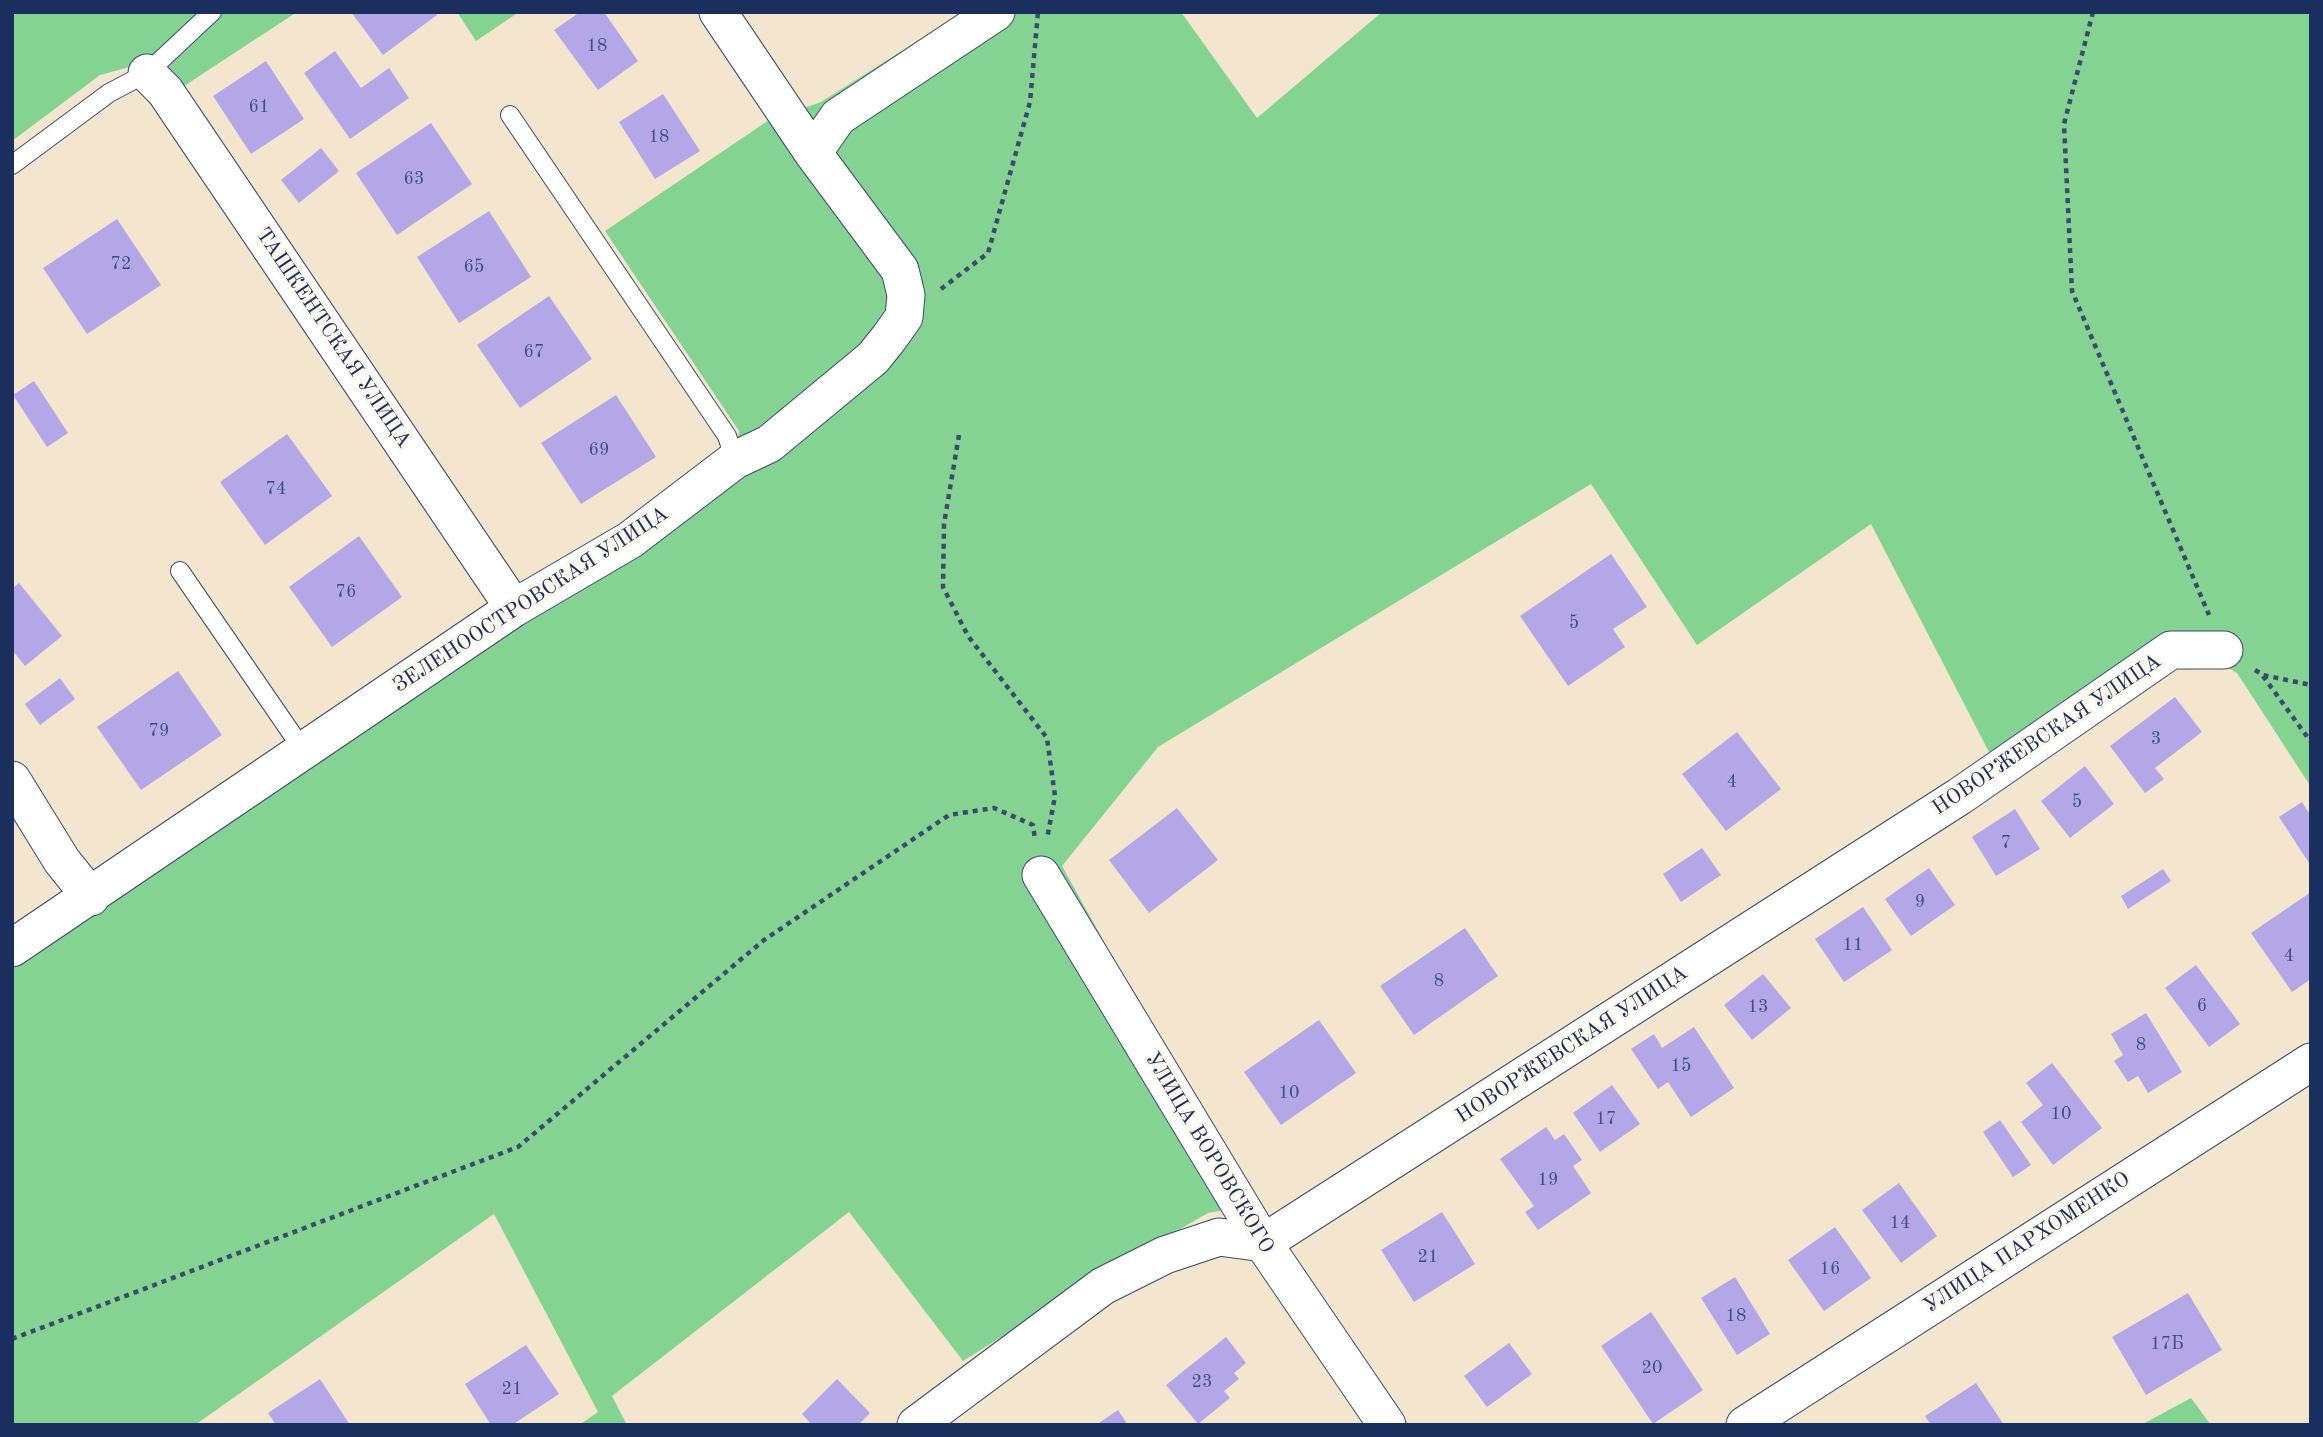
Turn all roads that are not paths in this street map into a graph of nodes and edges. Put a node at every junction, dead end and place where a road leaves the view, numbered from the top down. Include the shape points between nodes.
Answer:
1 (212, 12) edge
2 (718, 12) edge
3 (996, 12) edge
4 (147, 73) junction
5 (510, 115) dead end
6 (813, 153) junction
7 (12, 165) edge
8 (734, 460) junction
9 (180, 571) dead end
10 (514, 608) junction
11 (2224, 650) road end
12 (303, 750) junction
13 (12, 780) edge
14 (1041, 875) road end
15 (91, 897) junction
16 (12, 948) edge
17 (2311, 1062) edge
18 (1263, 1243) junction
19 (916, 1425) edge
20 (1387, 1425) edge
21 (1745, 1425) edge

1 - 4 lane
2 - 6 street
3 - 6 street via 838,117
4 - 7 lane via 109,93
4 - 10 street, ТАШКЕНТСКАЯ УЛИЦА via 166,91
5 - 8 lane via 727,436
6 - 8 street, ЗЕЛЕНООСТРОВСКАЯ УЛИЦА via 900,270 906,295 904,317 873,358 769,444
8 - 10 street, ЗЕЛЕНООСТРОВСКАЯ УЛИЦА via 630,540
9 - 12 lane
10 - 12 street, ЗЕЛЕНООСТРОВСКАЯ УЛИЦА
11 - 18 street, НОВОРЖЕВСКАЯ УЛИЦА via 2171,650 1960,796
12 - 15 street, ЗЕЛЕНООСТРОВСКАЯ УЛИЦА
13 - 15 street via 62,861
14 - 18 street, УЛИЦА ВОРОВСКОГО
15 - 16 street, ЗЕЛЕНООСТРОВСКАЯ УЛИЦА
17 - 21 street, УЛИЦА ПАРХОМЕНКО
18 - 19 street via 1219,1237 1165,1255 1103,1286
18 - 20 street, УЛИЦА ВОРОВСКОГО

